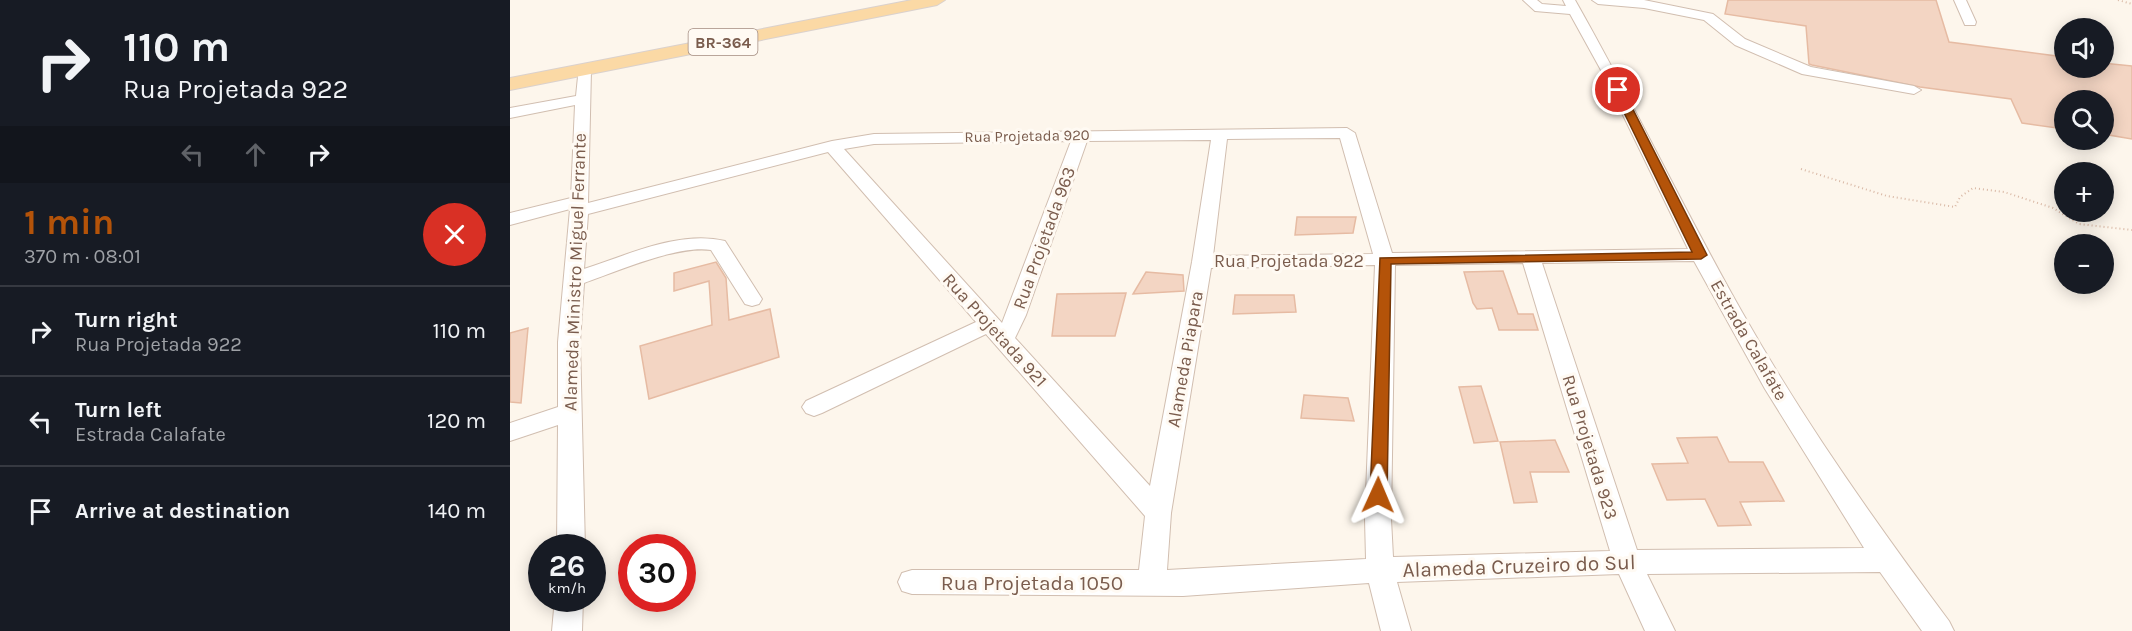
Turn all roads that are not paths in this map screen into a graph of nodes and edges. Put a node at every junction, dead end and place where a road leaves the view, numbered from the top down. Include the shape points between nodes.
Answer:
1 (909, 0) edge
2 (937, 0) edge
3 (1529, 0) edge
4 (1598, 0) edge
5 (1712, 0) edge
6 (1960, 0) edge
7 (1572, 5) edge
8 (1708, 17) junction
9 (1970, 22) dead end
10 (584, 70) junction
11 (510, 78) edge
12 (510, 84) edge
13 (1914, 90) dead end
14 (581, 99) junction
15 (510, 113) edge
16 (1220, 134) junction
17 (1081, 135) junction
18 (832, 146) junction
19 (579, 206) junction
20 (510, 219) edge
21 (1701, 255) junction
22 (1531, 258) junction
23 (1385, 261) junction
24 (1202, 262) junction
25 (574, 279) junction
26 (752, 298) dead end
27 (996, 332) junction
28 (814, 407) dead end
29 (569, 412) junction
30 (510, 432) edge
31 (1158, 513) junction
32 (571, 534) edge
33 (1887, 560) junction
34 (1627, 562) junction
35 (1380, 570) junction
36 (912, 582) dead end
37 (1152, 583) junction
38 (568, 612) edge
39 (567, 631) edge
40 (1396, 631) edge
41 (1660, 631) edge
42 (1939, 631) edge

1 - 11 main road, BR-364
2 - 10 main road, BR-364
3 - 7 street via 1539,8
4 - 8 street via 1644,4
5 - 8 street
6 - 9 street
7 - 21 street, Estrada Calafate
8 - 13 street via 1740,42 1812,73
10 - 12 main road, BR-364
10 - 14 street, Alameda Ministro Miguel Ferrante
14 - 15 street
14 - 19 street, Alameda Ministro Miguel Ferrante
16 - 17 street, Rua Projetada 920
16 - 23 street, Rua Projetada 920 via 1347,133
16 - 24 street, Alameda Piapara
17 - 18 street, Rua Projetada 920 via 874,139
17 - 27 street, Rua Projetada 963 via 1016,315
18 - 19 street, Rua Projetada 920
18 - 27 street, Rua Projetada 921
19 - 20 street, Rua Projetada 920
19 - 25 street, Alameda Ministro Miguel Ferrante
21 - 22 street, Rua Projetada 922
21 - 33 street, Estrada Calafate via 1801,430
22 - 23 street, Rua Projetada 922
22 - 34 street, Rua Projetada 923
23 - 24 street, Rua Projetada 922
23 - 35 street
24 - 31 street, Alameda Piapara
25 - 26 street via 698,242 718,246
25 - 29 street, Alameda Ministro Miguel Ferrante
27 - 28 street
27 - 31 street, Rua Projetada 921
29 - 30 street
29 - 32 street, Alameda Ministro Miguel Ferrante
31 - 37 street, Alameda Piapara
33 - 34 street, Alameda Cruzeiro do Sul
33 - 42 street, Estrada Calafate
34 - 35 street, Alameda Cruzeiro do Sul
34 - 41 street, Rua Projetada 923
35 - 37 street, Alameda Cruzeiro do Sul
35 - 40 street
36 - 37 street, Rua Projetada 1050
38 - 39 street

